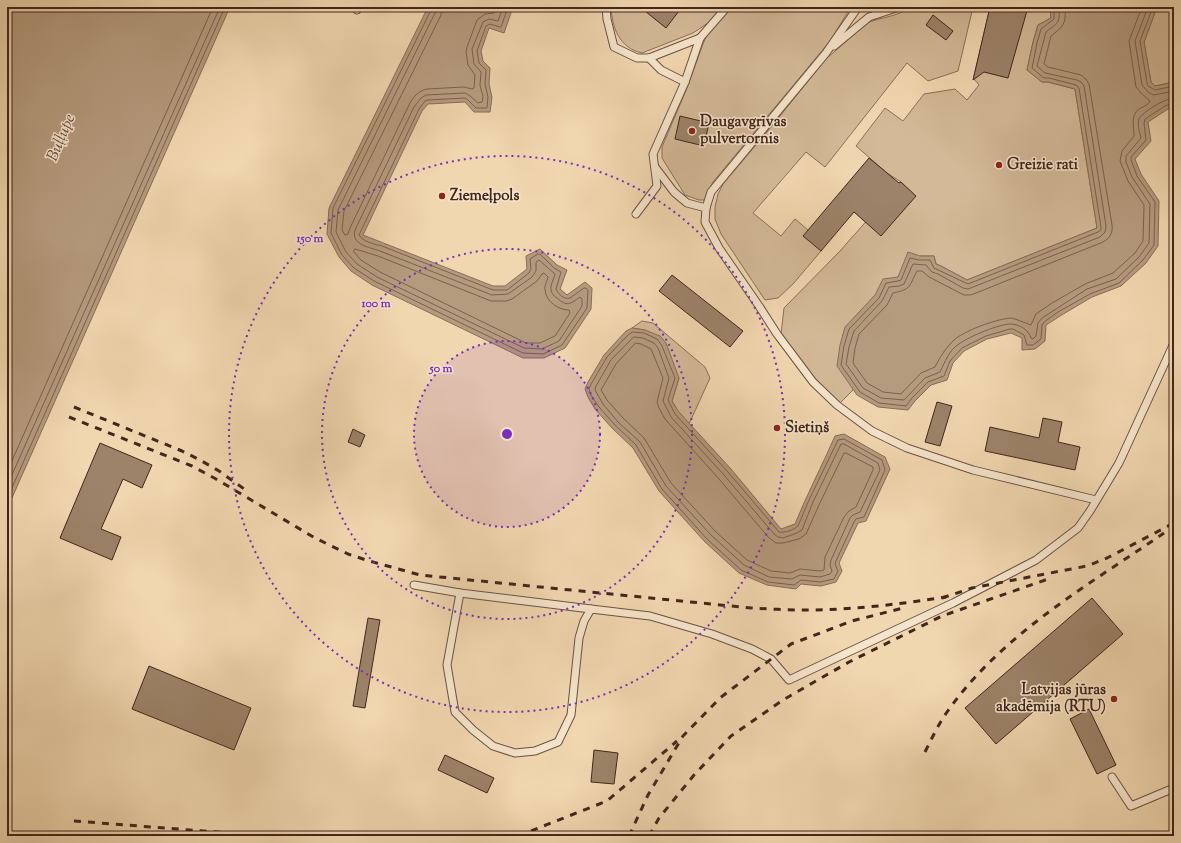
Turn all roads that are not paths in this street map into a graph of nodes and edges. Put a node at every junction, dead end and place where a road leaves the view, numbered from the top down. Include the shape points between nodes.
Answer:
1 (606, 7) edge
2 (727, 7) edge
3 (858, 7) edge
4 (886, 7) edge
5 (899, 7) edge
6 (700, 38) junction
7 (826, 53) junction
8 (649, 58) junction
9 (685, 82) junction
10 (655, 165) junction
11 (706, 208) junction
12 (636, 214) dead end
13 (1174, 343) edge
14 (1096, 500) junction
15 (414, 585) dead end
16 (460, 593) junction
17 (591, 609) junction
18 (1112, 777) dead end
19 (1174, 788) edge

1 - 8 lane via 614,47 636,58
2 - 6 lane
3 - 7 lane
4 - 5 lane
5 - 7 lane via 869,17
6 - 8 lane
6 - 9 lane
7 - 11 lane via 711,192
8 - 9 lane via 661,70
9 - 10 lane via 653,154
10 - 11 lane via 674,192 687,203
10 - 12 lane via 658,186
11 - 14 lane via 705,222 719,248 813,382 837,405 872,431 907,448 973,470
13 - 14 lane via 1119,463
14 - 17 lane via 1078,528 1036,560 954,603 789,680 771,659 712,634 650,616
15 - 16 lane
16 - 17 lane
16 - 17 lane via 447,665 455,712 493,746 515,752 535,751 558,742 571,715 579,638
18 - 19 lane via 1131,806

